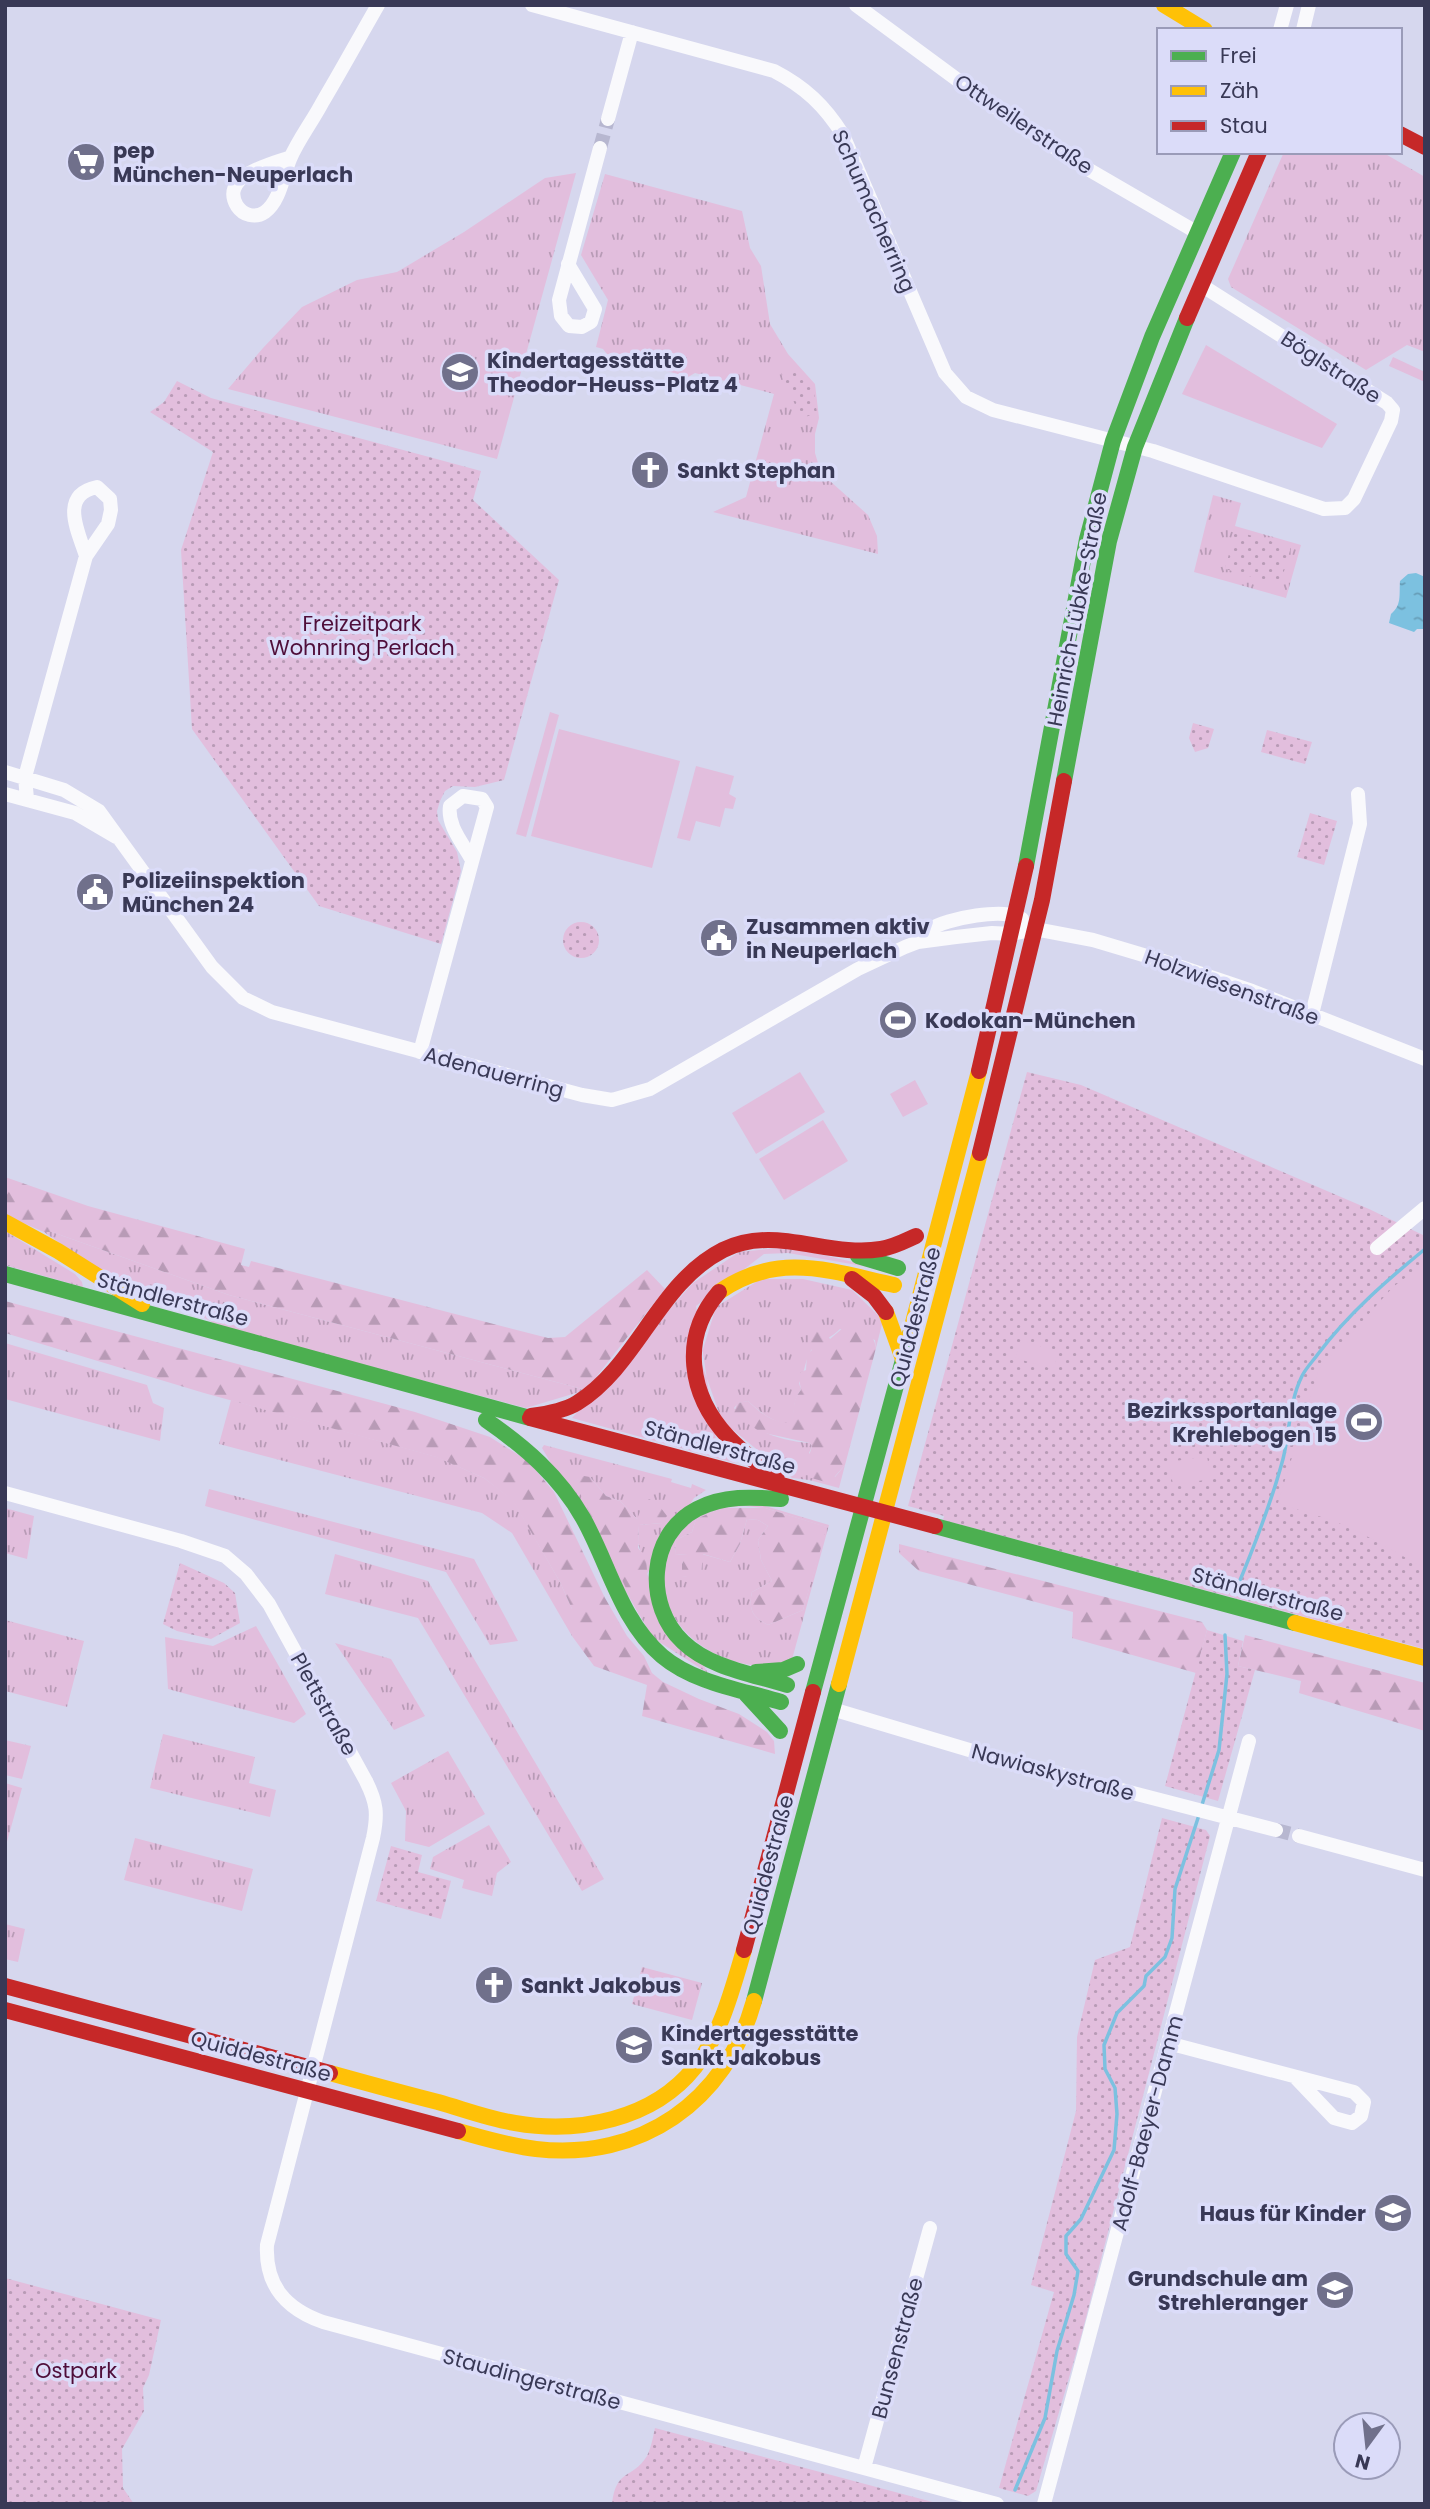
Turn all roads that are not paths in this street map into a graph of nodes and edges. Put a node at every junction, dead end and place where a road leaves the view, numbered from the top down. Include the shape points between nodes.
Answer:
1 (378, 5) edge
2 (532, 5) edge
3 (856, 5) edge
4 (1164, 5) edge
5 (1287, 5) edge
6 (1309, 5) edge
7 (1202, 28) edge
8 (1281, 28) edge
9 (1303, 28) edge
10 (632, 32) junction
11 (608, 119) tunnel mouth
12 (1402, 135) edge
13 (1425, 147) edge
14 (600, 148) tunnel mouth
15 (1232, 154) edge
16 (1258, 154) edge
17 (291, 157) junction
18 (1198, 233) junction
19 (568, 264) dead end
20 (1201, 285) junction
21 (1113, 441) junction
22 (1135, 447) junction
23 (86, 556) dead end
24 (5, 772) edge
25 (25, 777) junction
26 (1358, 793) dead end
27 (5, 794) edge
28 (27, 799) junction
29 (118, 838) junction
30 (472, 860) dead end
31 (1016, 914) junction
32 (1035, 929) junction
33 (1012, 934) junction
34 (918, 942) junction
35 (1312, 1014) junction
36 (420, 1052) junction
37 (1425, 1059) edge
38 (945, 1206) junction
39 (1425, 1208) edge
40 (5, 1222) edge
41 (825, 1246) junction
42 (1377, 1248) dead end
43 (5, 1274) edge
44 (849, 1276) junction
45 (924, 1284) junction
46 (5, 1289) edge
47 (944, 1290) junction
48 (152, 1315) junction
49 (903, 1359) junction
50 (527, 1417) junction
51 (486, 1420) junction
52 (784, 1492) junction
53 (5, 1493) edge
54 (939, 1534) junction
55 (828, 1638) junction
56 (1425, 1657) edge
57 (1425, 1671) edge
58 (751, 1672) junction
59 (743, 1691) junction
60 (811, 1700) junction
61 (832, 1709) junction
62 (1249, 1741) dead end
63 (795, 1757) junction
64 (1228, 1819) junction
65 (1276, 1830) tunnel mouth
66 (1299, 1836) tunnel mouth
67 (1425, 1870) edge
68 (5, 1986) edge
69 (5, 2010) edge
70 (1168, 2043) junction
71 (313, 2069) junction
72 (1294, 2077) junction
73 (307, 2090) junction
74 (930, 2228) dead end
75 (864, 2468) junction
76 (997, 2504) edge
77 (1044, 2504) edge

1 - 17 street
2 - 10 street, Schumacherring
3 - 18 street, Ottweilerstraße via 1074,161
4 - 7 main road
5 - 8 street
6 - 9 street
10 - 11 street
10 - 21 street, Schumacherring via 774,71 819,100 843,135 954,386 993,410
12 - 13 main road
14 - 19 street
15 - 18 main road, Heinrich-Lübke-Straße
16 - 20 main road, Heinrich-Lübke-Straße
17 - 17 street via 238,180 233,197 240,210 247,215 265,212
18 - 21 main road, Heinrich-Lübke-Straße
20 - 22 main road, Heinrich-Lübke-Straße
20 - 22 street, Böglstraße via 1387,402 1393,411 1391,421 1345,509 1324,509
21 - 22 street, Schumacherring
21 - 31 main road, Heinrich-Lübke-Straße via 1087,539
22 - 32 main road, Heinrich-Lübke-Straße via 1109,541
23 - 25 street
24 - 25 street, Adenauerring
25 - 28 street
25 - 29 street, Adenauerring via 64,790 92,806
26 - 35 street via 1360,824
27 - 28 street, Adenauerring
28 - 29 street, Adenauerring via 75,813
29 - 36 street, Adenauerring via 212,967 243,998 272,1012
30 - 36 street
31 - 32 street
31 - 33 main road, Quiddestraße
31 - 34 street, Adenauerring via 948,922 929,930
32 - 33 street, Adenauerring
32 - 35 street, Holzwiesenstraße via 1160,960
32 - 47 main road, Quiddestraße
33 - 34 street, Adenauerring
33 - 38 main road, Quiddestraße
34 - 36 street, Adenauerring via 858,969 633,1096 612,1100 582,1095
35 - 37 street, Holzwiesenstraße
38 - 41 main road via 916,1236 895,1247
38 - 45 main road, Quiddestraße
39 - 42 street
40 - 48 main road via 46,1242 144,1305
41 - 45 main road via 898,1268
41 - 50 main road via 786,1239 725,1248 679,1287 624,1359 588,1395 561,1409
43 - 48 main road, Ständlerstraße
44 - 45 main road via 894,1285
44 - 49 main road via 886,1312
44 - 52 main road via 789,1267 764,1269 724,1286 697,1324 692,1358 705,1405 740,1450
45 - 47 main road
45 - 49 main road, Quiddestraße
46 - 51 main road, Ständlerstraße
47 - 61 main road, Quiddestraße
48 - 50 main road, Ständlerstraße
49 - 55 main road, Quiddestraße
50 - 52 main road, Ständlerstraße
51 - 52 main road, Ständlerstraße
51 - 59 main road via 524,1448 570,1496 627,1614 650,1646 687,1673
52 - 54 main road, Ständlerstraße
52 - 58 main road via 717,1500 698,1508 671,1530 657,1561 657,1598 676,1635 704,1656
53 - 71 street, Plettstraße via 225,1556 269,1604 366,1781 376,1803 373,1838
54 - 56 main road, Ständlerstraße
54 - 57 main road, Ständlerstraße
55 - 58 main road via 797,1664 783,1670
55 - 60 main road, Quiddestraße
58 - 60 main road
59 - 60 main road via 781,1702
59 - 63 main road via 780,1731
60 - 61 main road
60 - 63 main road, Quiddestraße
61 - 64 street, Nawiaskystraße
61 - 73 main road, Quiddestraße via 751,2011 734,2051 705,2091 672,2119 610,2146 587,2151 535,2150
62 - 64 street, Adolf-Baeyer-Damm
63 - 71 main road, Quiddestraße via 728,2003 710,2044 687,2076 657,2100 605,2123 536,2126
64 - 65 street, Nawiaskystraße
64 - 70 street, Adolf-Baeyer-Damm
66 - 67 street
68 - 71 main road, Quiddestraße
69 - 73 main road, Quiddestraße
70 - 72 street
70 - 77 street, Adolf-Baeyer-Damm
71 - 73 street, Plettstraße
72 - 72 street via 1334,2118 1352,2123 1361,2116 1364,2102 1359,2095
73 - 75 street, Staudingerstraße via 267,2245 273,2283 298,2312
74 - 75 street, Bunsenstraße
75 - 76 street, Staudingerstraße

